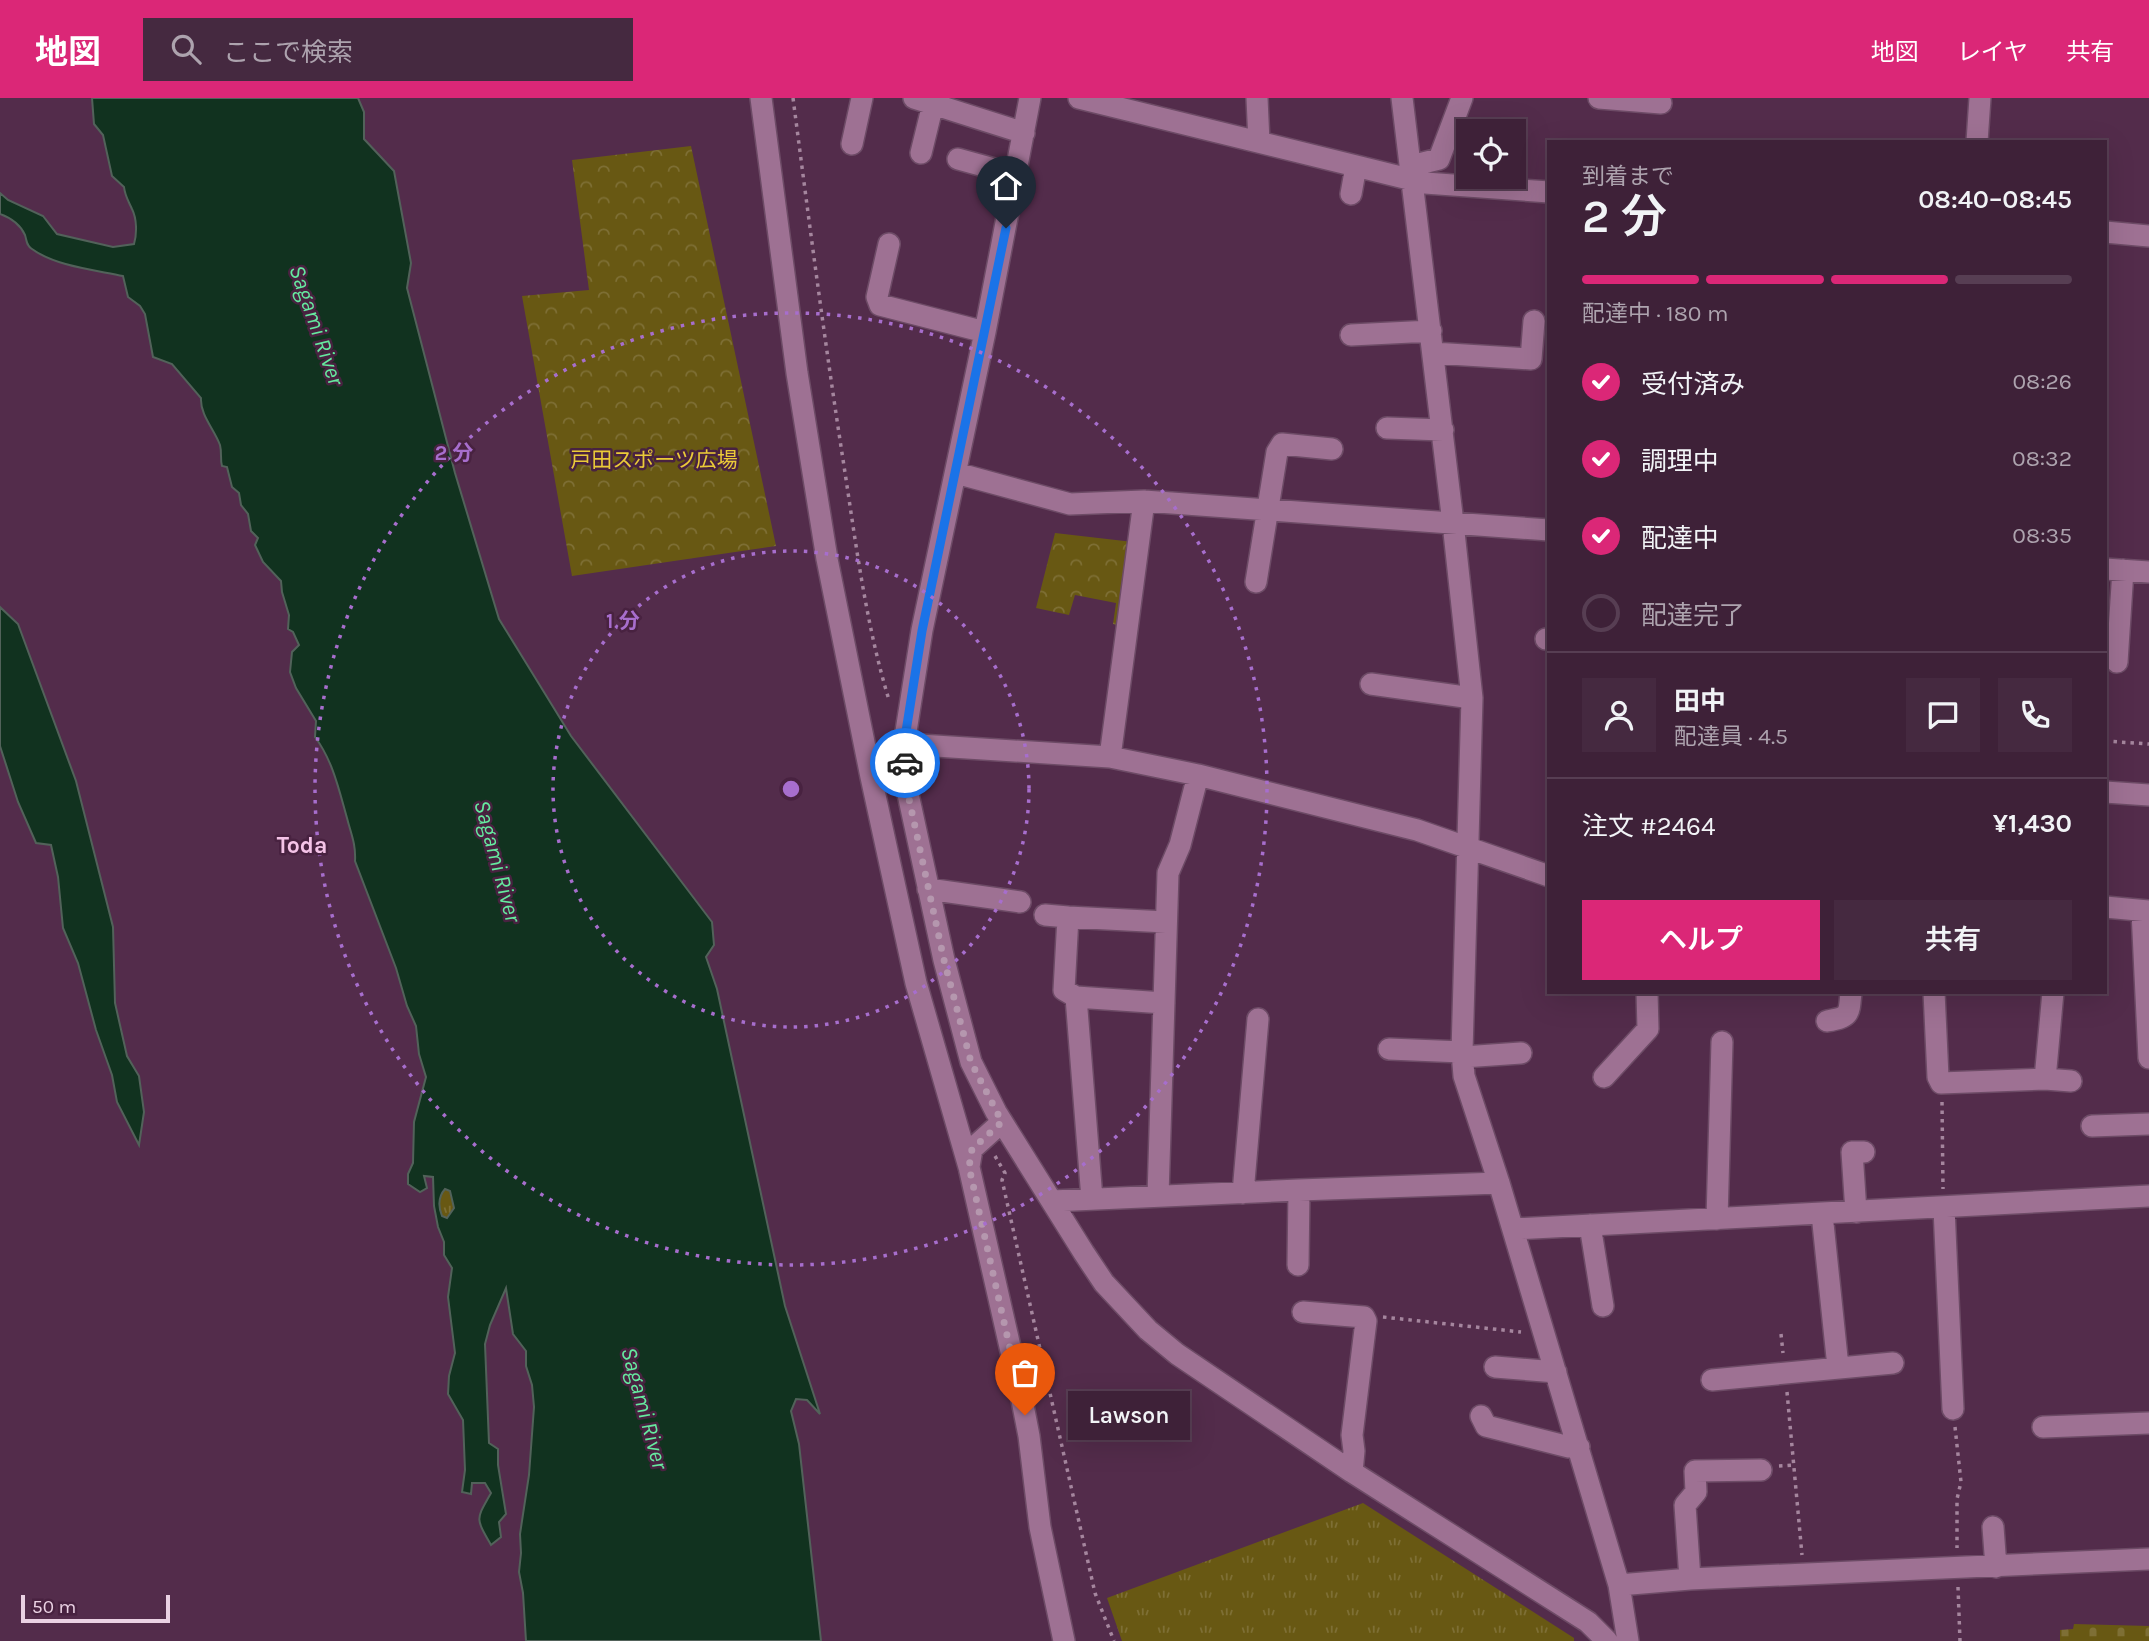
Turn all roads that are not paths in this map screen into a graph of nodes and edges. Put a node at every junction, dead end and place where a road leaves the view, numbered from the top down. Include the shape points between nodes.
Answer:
1 (761, 98) edge
2 (862, 98) edge
3 (1030, 98) edge
4 (1079, 98) edge
5 (1257, 98) edge
6 (1402, 98) edge
7 (1462, 98) edge
8 (1599, 98) edge
9 (1980, 98) edge
10 (923, 101) edge
11 (1661, 103) dead end
12 (1024, 133) junction
13 (1977, 140) edge
14 (1259, 142) junction
15 (852, 144) dead end
16 (921, 153) dead end
17 (958, 159) dead end
18 (1356, 166) junction
19 (1412, 173) junction
20 (1016, 175) junction
21 (1547, 192) edge
22 (1352, 194) dead end
23 (2107, 232) edge
24 (2149, 236) edge
25 (889, 244) dead end
26 (1534, 321) dead end
27 (1430, 331) junction
28 (985, 332) junction
29 (1351, 335) dead end
30 (1433, 353) junction
31 (1387, 428) dead end
32 (1443, 430) junction
33 (1332, 449) dead end
34 (956, 473) junction
35 (1144, 501) junction
36 (1267, 510) junction
37 (1453, 523) junction
38 (1547, 530) edge
39 (2114, 570) edge
40 (2149, 572) edge
41 (1256, 582) dead end
42 (2123, 649) dead end
43 (1371, 684) dead end
44 (1472, 698) junction
45 (904, 744) junction
46 (1110, 757) junction
47 (1198, 775) junction
48 (2107, 792) edge
49 (2149, 796) edge
50 (1468, 849) junction
51 (1547, 875) edge
52 (928, 888) junction
53 (1008, 895) dead end
54 (2107, 907) edge
55 (2146, 911) edge
56 (1045, 915) dead end
57 (1068, 917) junction
58 (1166, 922) junction
59 (2147, 993) edge
60 (1647, 994) edge
61 (1851, 994) edge
62 (1934, 994) edge
63 (2053, 994) edge
64 (1076, 997) junction
65 (1164, 1003) junction
66 (1258, 1019) dead end
67 (1827, 1021) dead end
68 (1722, 1042) dead end
69 (1521, 1053) dead end
70 (1463, 1054) junction
71 (1401, 1056) dead end
72 (2149, 1058) edge
73 (1604, 1077) dead end
74 (2045, 1079) junction
75 (2071, 1081) dead end
76 (1002, 1122) junction
77 (2149, 1124) edge
78 (2092, 1126) dead end
79 (1864, 1152) dead end
80 (969, 1167) junction
81 (1499, 1183) junction
82 (1299, 1190) junction
83 (1243, 1193) junction
84 (1158, 1196) junction
85 (2149, 1196) edge
86 (1092, 1199) junction
87 (1052, 1202) junction
88 (1944, 1208) junction
89 (1856, 1212) junction
90 (1822, 1214) junction
91 (1717, 1219) junction
92 (1590, 1224) junction
93 (1513, 1229) junction
94 (1298, 1265) dead end
95 (1603, 1306) dead end
96 (1303, 1312) dead end
97 (1893, 1363) dead end
98 (1494, 1367) dead end
99 (1556, 1372) junction
100 (1837, 1372) junction
101 (1712, 1380) dead end
102 (1953, 1409) road end
103 (1481, 1416) dead end
104 (2149, 1423) edge
105 (2053, 1432) dead end
106 (1578, 1447) junction
107 (1761, 1470) dead end
108 (1352, 1472) junction
109 (1993, 1527) dead end
110 (2149, 1559) edge
111 (1996, 1567) junction
112 (1690, 1579) junction
113 (1619, 1585) junction
114 (1065, 1641) edge
115 (1607, 1641) edge
116 (1628, 1641) edge

1 - 80 street via 799,385 830,572 916,983
2 - 15 street
3 - 12 street
4 - 14 street
5 - 14 street
6 - 19 street
7 - 19 street via 1439,159
8 - 11 street
9 - 13 street
10 - 12 street
10 - 16 street
12 - 20 street
14 - 18 street
17 - 20 street
18 - 19 street
18 - 22 street
19 - 21 street
19 - 27 street
20 - 28 street
23 - 24 street
25 - 28 street via 877,297 880,305
26 - 30 street via 1531,359
27 - 29 street
27 - 30 street
28 - 34 street
30 - 32 street
31 - 32 street
32 - 37 street
33 - 36 street via 1282,444
34 - 35 street via 1070,504
34 - 45 street via 922,631
35 - 36 street
35 - 46 street
36 - 37 street
36 - 41 street
37 - 38 street
37 - 44 street
39 - 40 street
39 - 42 street
43 - 44 street
44 - 50 street
45 - 46 street
45 - 52 street via 906,785
46 - 47 street
47 - 50 street via 1417,830
47 - 58 street via 1168,873
48 - 49 street
50 - 51 street
50 - 70 street
52 - 53 street
52 - 76 street via 971,1062
54 - 55 street
55 - 59 street
56 - 57 street
57 - 58 street
57 - 64 street via 1064,990
58 - 65 street
59 - 72 street
60 - 73 street via 1648,1029
61 - 67 street via 1849,1013
62 - 74 street via 1941,1083
63 - 74 street
64 - 65 street
64 - 86 street
65 - 84 street
66 - 83 street via 1263,1050
68 - 91 street
69 - 70 street
70 - 71 street
70 - 81 street via 1464,1076
74 - 75 street
76 - 80 street via 972,1149
76 - 87 street
77 - 78 street
79 - 89 street via 1852,1152
80 - 114 street via 1024,1408 1040,1527
81 - 82 street
81 - 93 street
82 - 83 street
82 - 94 street
83 - 84 street
84 - 86 street
85 - 88 street
86 - 87 street
87 - 108 street via 1104,1283 1148,1330
88 - 89 street
88 - 102 street via 1961,1387
89 - 90 street
90 - 91 street
90 - 100 street
91 - 92 street
92 - 93 street
92 - 95 street
93 - 99 street
96 - 108 street via 1364,1317 1366,1321
97 - 100 street
98 - 99 street
99 - 106 street
100 - 101 street via 1756,1370
103 - 106 street via 1486,1426
104 - 105 street
106 - 113 street
107 - 112 street via 1695,1464 1696,1492 1685,1505
108 - 115 street via 1588,1622
109 - 111 street
110 - 111 street
111 - 112 street
112 - 113 street
113 - 116 street

